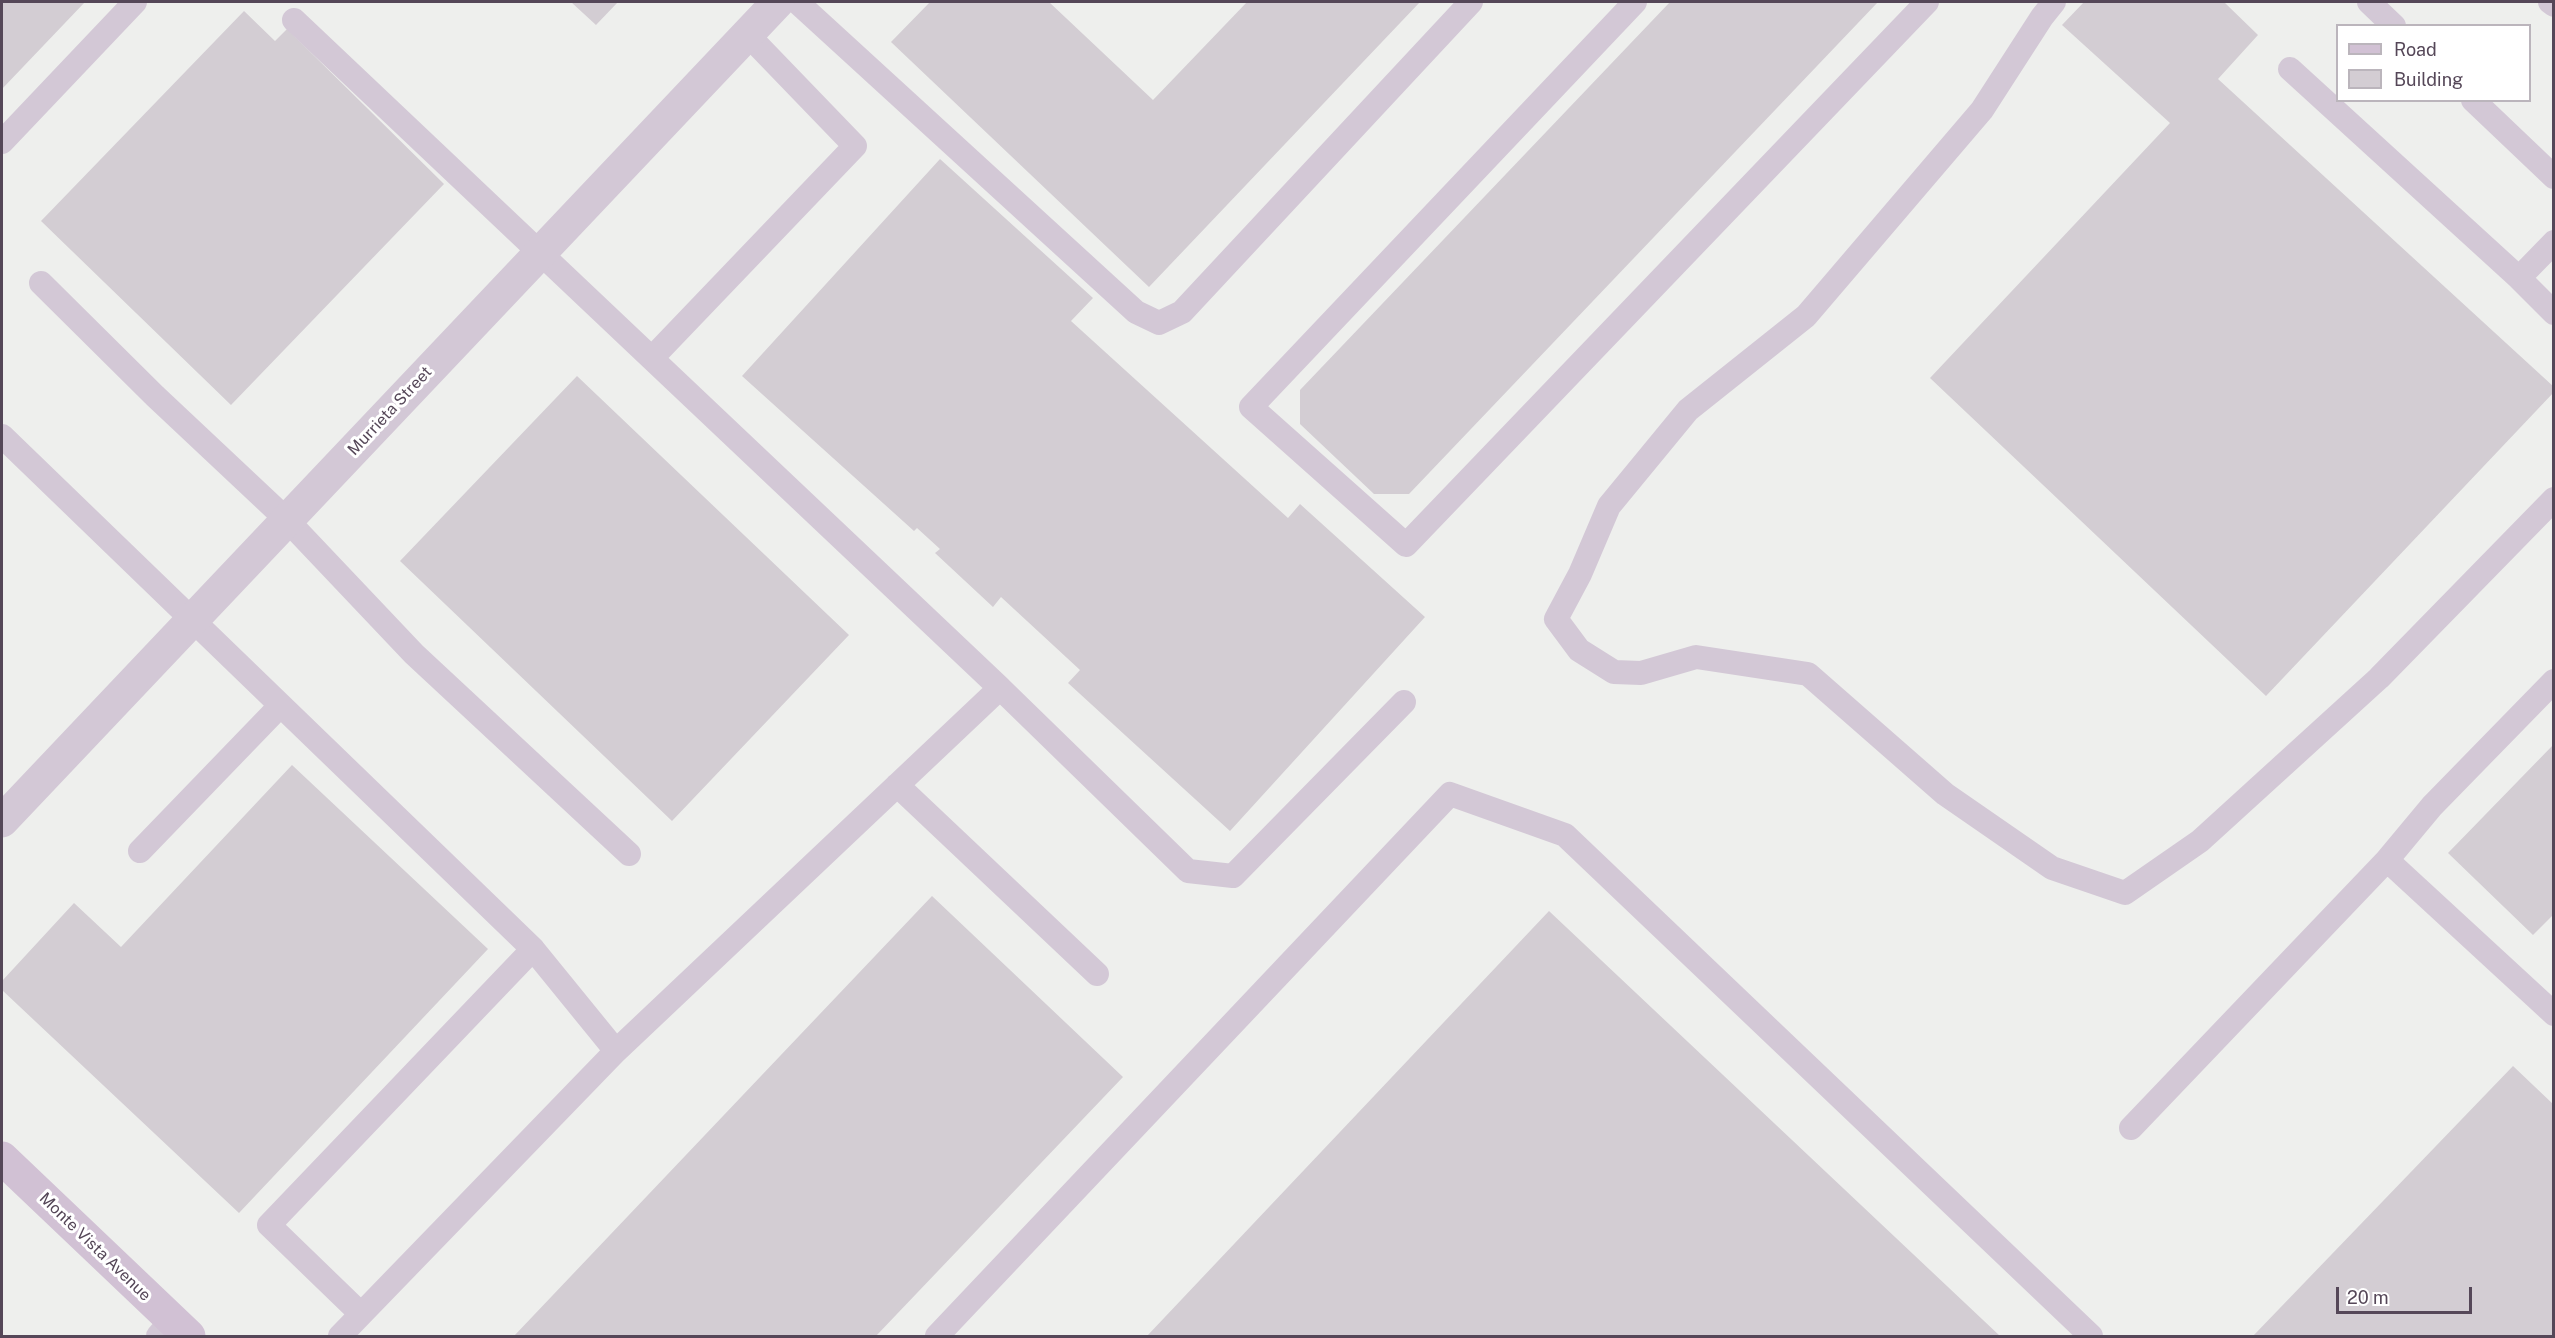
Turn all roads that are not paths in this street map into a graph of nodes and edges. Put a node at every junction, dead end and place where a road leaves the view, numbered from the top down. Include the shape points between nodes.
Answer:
1 (135, 2) edge
2 (778, 2) edge
3 (797, 2) edge
4 (1471, 2) edge
5 (1635, 2) edge
6 (1927, 2) edge
7 (2054, 2) edge
8 (2369, 2) edge
9 (2550, 2) edge
10 (2553, 5) edge
11 (294, 20) dead end
12 (2392, 24) edge
13 (747, 34) junction
14 (2290, 69) dead end
15 (2475, 102) edge
16 (2, 142) edge
17 (2553, 177) edge
18 (2553, 242) edge
19 (540, 253) junction
20 (2519, 278) junction
21 (40, 283) dead end
22 (2553, 313) edge
23 (652, 358) junction
24 (2, 436) edge
25 (2553, 499) edge
26 (287, 520) junction
27 (191, 621) junction
28 (2553, 681) edge
29 (1000, 688) junction
30 (1404, 702) dead end
31 (280, 706) junction
32 (897, 785) junction
33 (2, 821) edge
34 (140, 851) dead end
35 (629, 854) dead end
36 (2387, 860) junction
37 (533, 949) junction
38 (1097, 974) dead end
39 (2553, 1014) edge
40 (616, 1051) junction
41 (2131, 1128) dead end
42 (2, 1158) edge
43 (362, 1314) junction
44 (173, 1331) edge
45 (340, 1336) edge
46 (936, 1336) edge
47 (2091, 1336) edge

1 - 16 lane
2 - 13 street, Murrieta Street
3 - 4 lane via 1136,312 1159,323 1182,312
5 - 6 lane via 1251,407 1406,545
7 - 25 lane via 1982,110 1806,316 1688,410 1609,506 1556,620 1579,650 1614,672 1641,673 1696,657 1808,674 1945,794 2052,868 2126,893 2200,841 2379,678
8 - 12 lane
9 - 10 lane
11 - 19 lane
13 - 19 street, Murrieta Street
13 - 23 lane via 855,146
14 - 20 lane
15 - 17 lane
18 - 20 lane
19 - 23 lane
19 - 26 street, Murrieta Street
20 - 22 lane
21 - 26 lane
23 - 29 lane
24 - 27 lane
26 - 27 street, Murrieta Street
26 - 35 lane via 414,654
27 - 31 lane
27 - 33 street, Murrieta Street
28 - 36 lane via 2432,806
29 - 30 lane via 1188,871 1233,876
29 - 32 lane
31 - 34 lane
31 - 37 lane
32 - 38 lane
32 - 40 lane
36 - 39 lane
36 - 41 lane
37 - 40 lane
37 - 43 lane via 269,1225
40 - 43 lane
42 - 44 street, Monte Vista Avenue
43 - 45 lane
46 - 47 lane via 1450,794 1565,835

